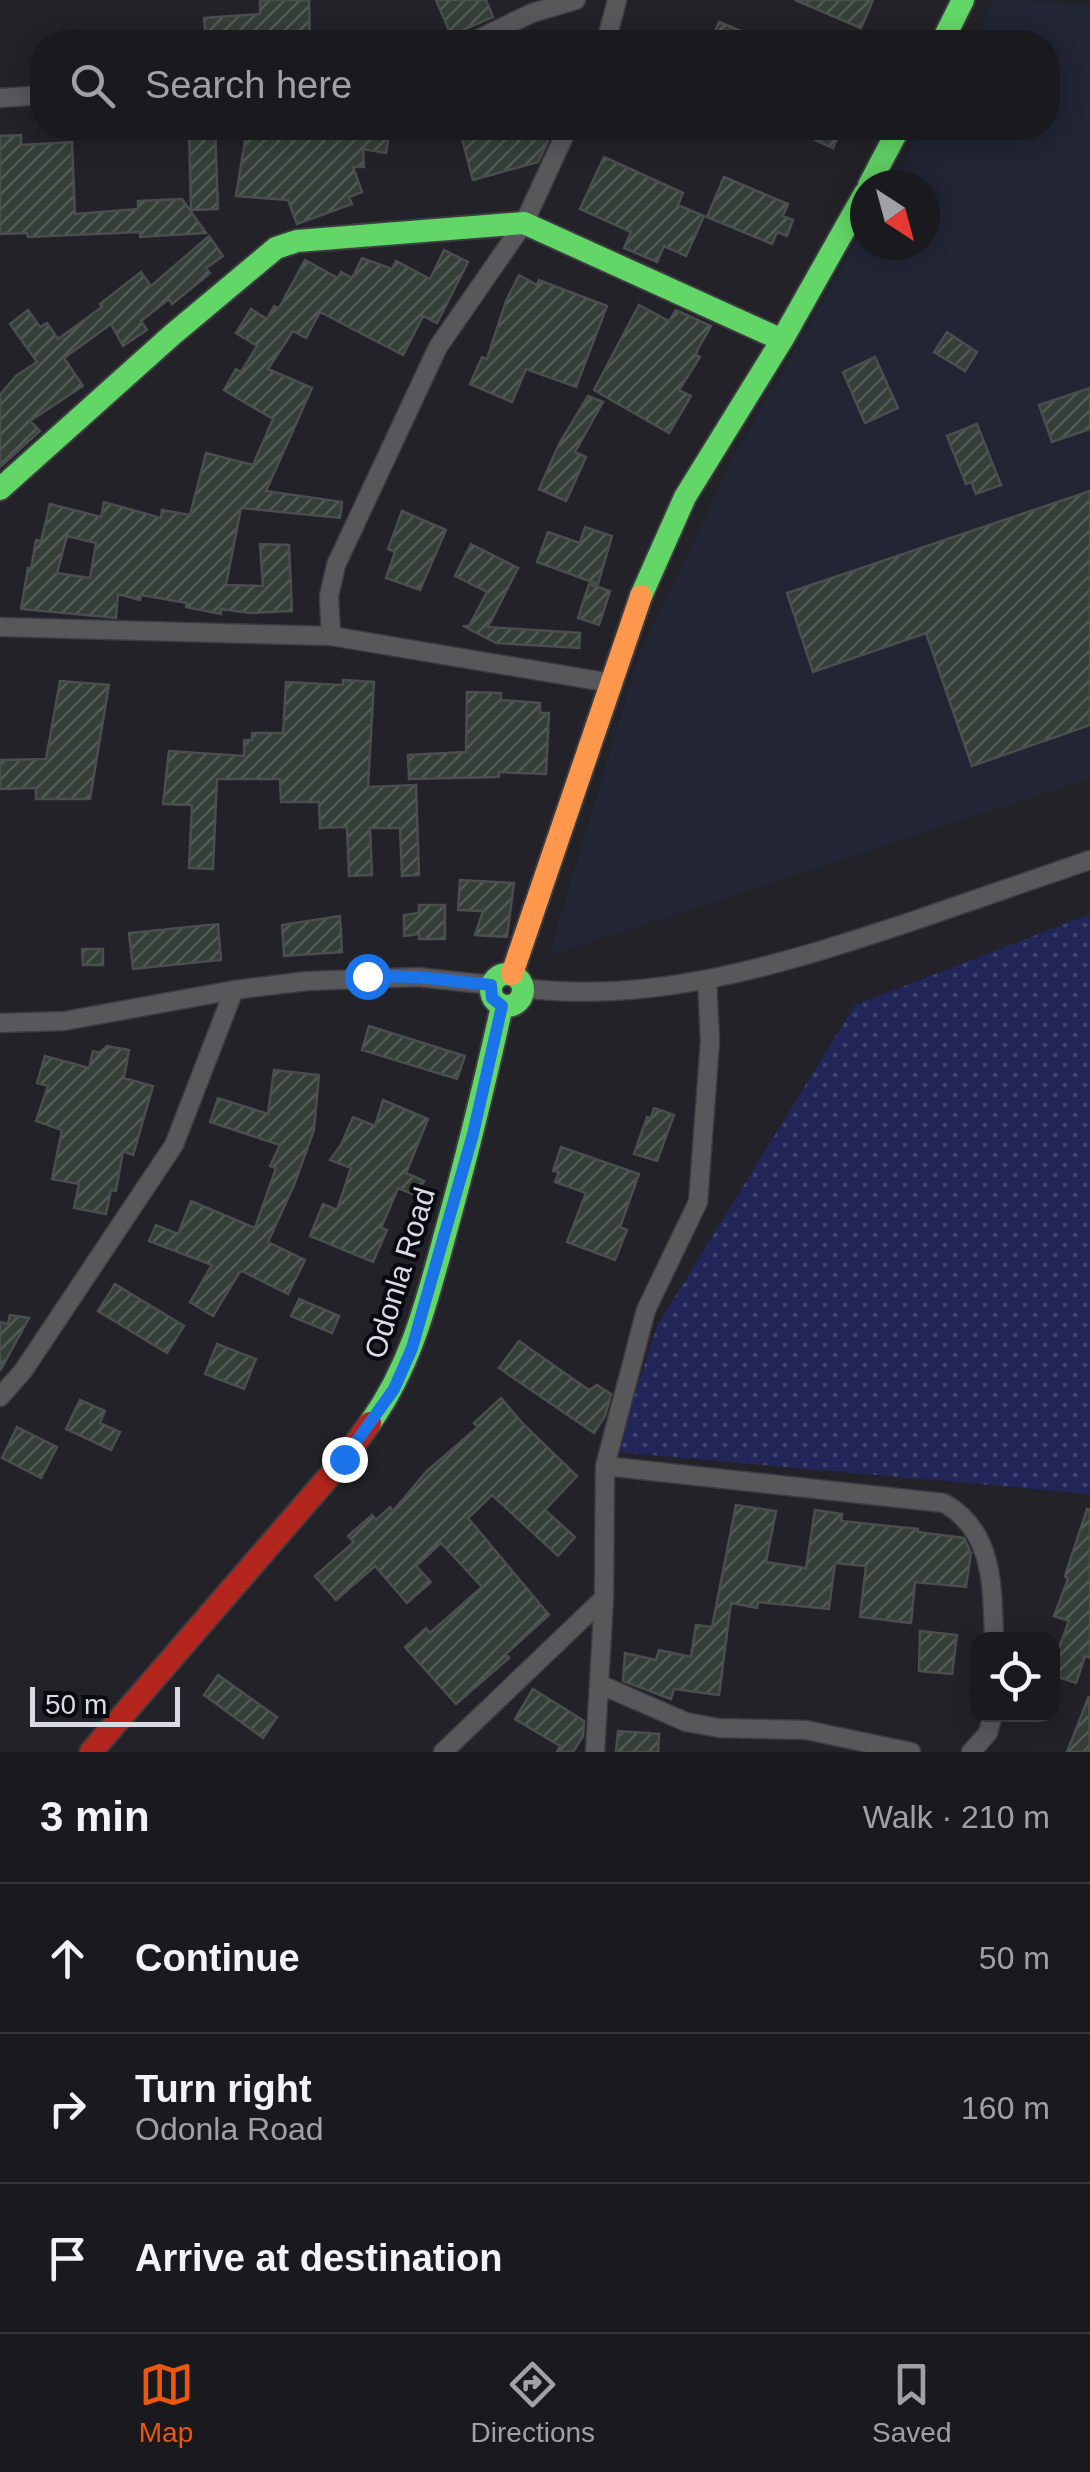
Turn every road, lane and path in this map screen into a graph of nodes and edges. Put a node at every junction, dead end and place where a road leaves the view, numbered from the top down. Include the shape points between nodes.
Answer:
1 (576, 0) edge
2 (617, 0) edge
3 (963, 0) edge
4 (497, 30) edge
5 (609, 30) edge
6 (948, 30) edge
7 (30, 96) edge
8 (0, 98) edge
9 (562, 140) edge
10 (892, 140) edge
11 (877, 170) edge
12 (850, 220) edge
13 (524, 223) junction
14 (782, 340) junction
15 (0, 489) edge
16 (0, 626) edge
17 (330, 636) junction
18 (611, 683) junction
19 (1090, 860) edge
20 (707, 980) junction
21 (507, 988) junction
22 (234, 990) junction
23 (0, 1023) edge
24 (0, 1397) edge
25 (605, 1466) junction
26 (604, 1598) junction
27 (994, 1632) edge
28 (600, 1684) junction
29 (990, 1722) edge
30 (91, 1752) edge
31 (443, 1752) edge
32 (595, 1752) edge
33 (911, 1752) edge
34 (972, 1752) edge

1 - 4 street
2 - 5 street
3 - 6 street
7 - 8 street
9 - 13 street
10 - 11 street
12 - 14 street, Odonla Road
13 - 14 street
13 - 15 street via 347,235 276,248
13 - 17 street via 438,347 336,565
14 - 18 street, Odonla Road via 685,497 632,616
16 - 17 street
17 - 18 street
18 - 21 street, Odonla Road
19 - 20 street via 806,956
20 - 21 street via 630,990
20 - 25 street via 710,1041 698,1202 646,1310
21 - 22 street via 367,976
21 - 30 street, Odonla Road via 433,1278 394,1389 344,1459
22 - 23 street via 64,1021
22 - 24 street via 174,1145
25 - 26 street
25 - 27 street via 944,1503 972,1526 990,1563
26 - 28 street
26 - 31 street
28 - 32 street
28 - 33 street via 686,1722 806,1730
29 - 34 street

